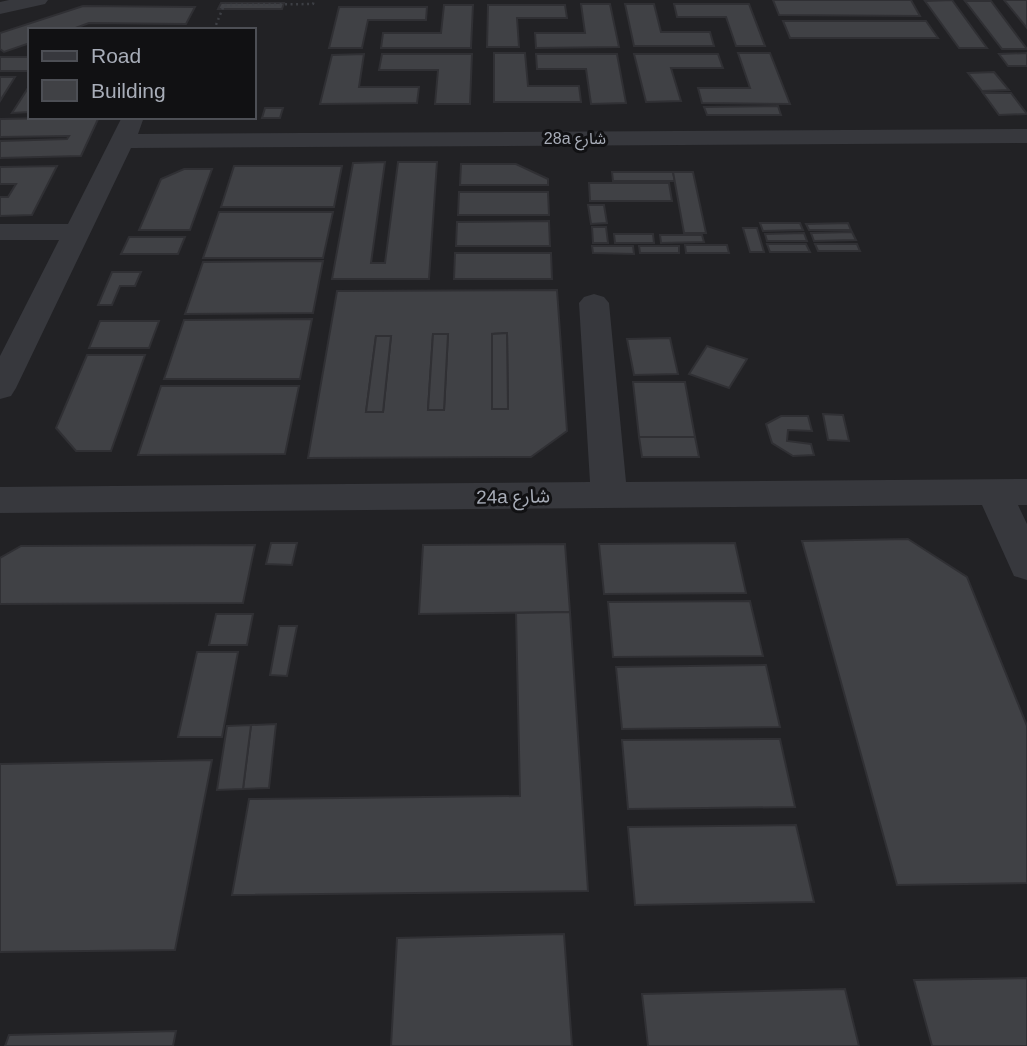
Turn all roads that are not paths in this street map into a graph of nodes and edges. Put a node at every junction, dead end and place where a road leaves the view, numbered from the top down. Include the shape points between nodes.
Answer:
1 (38, 0) edge
2 (0, 8) edge
3 (128, 129) edge
4 (1027, 136) edge
5 (0, 232) edge
6 (77, 232) junction
7 (594, 303) dead end
8 (0, 388) edge
9 (1011, 492) edge
10 (609, 495) junction
11 (0, 500) edge
12 (1027, 565) edge

1 - 2 street
3 - 4 street, 28a شارع
3 - 6 street
5 - 6 street
6 - 8 street
7 - 10 street
9 - 10 street, 24a شارع
9 - 12 street
10 - 11 street, 24a شارع

